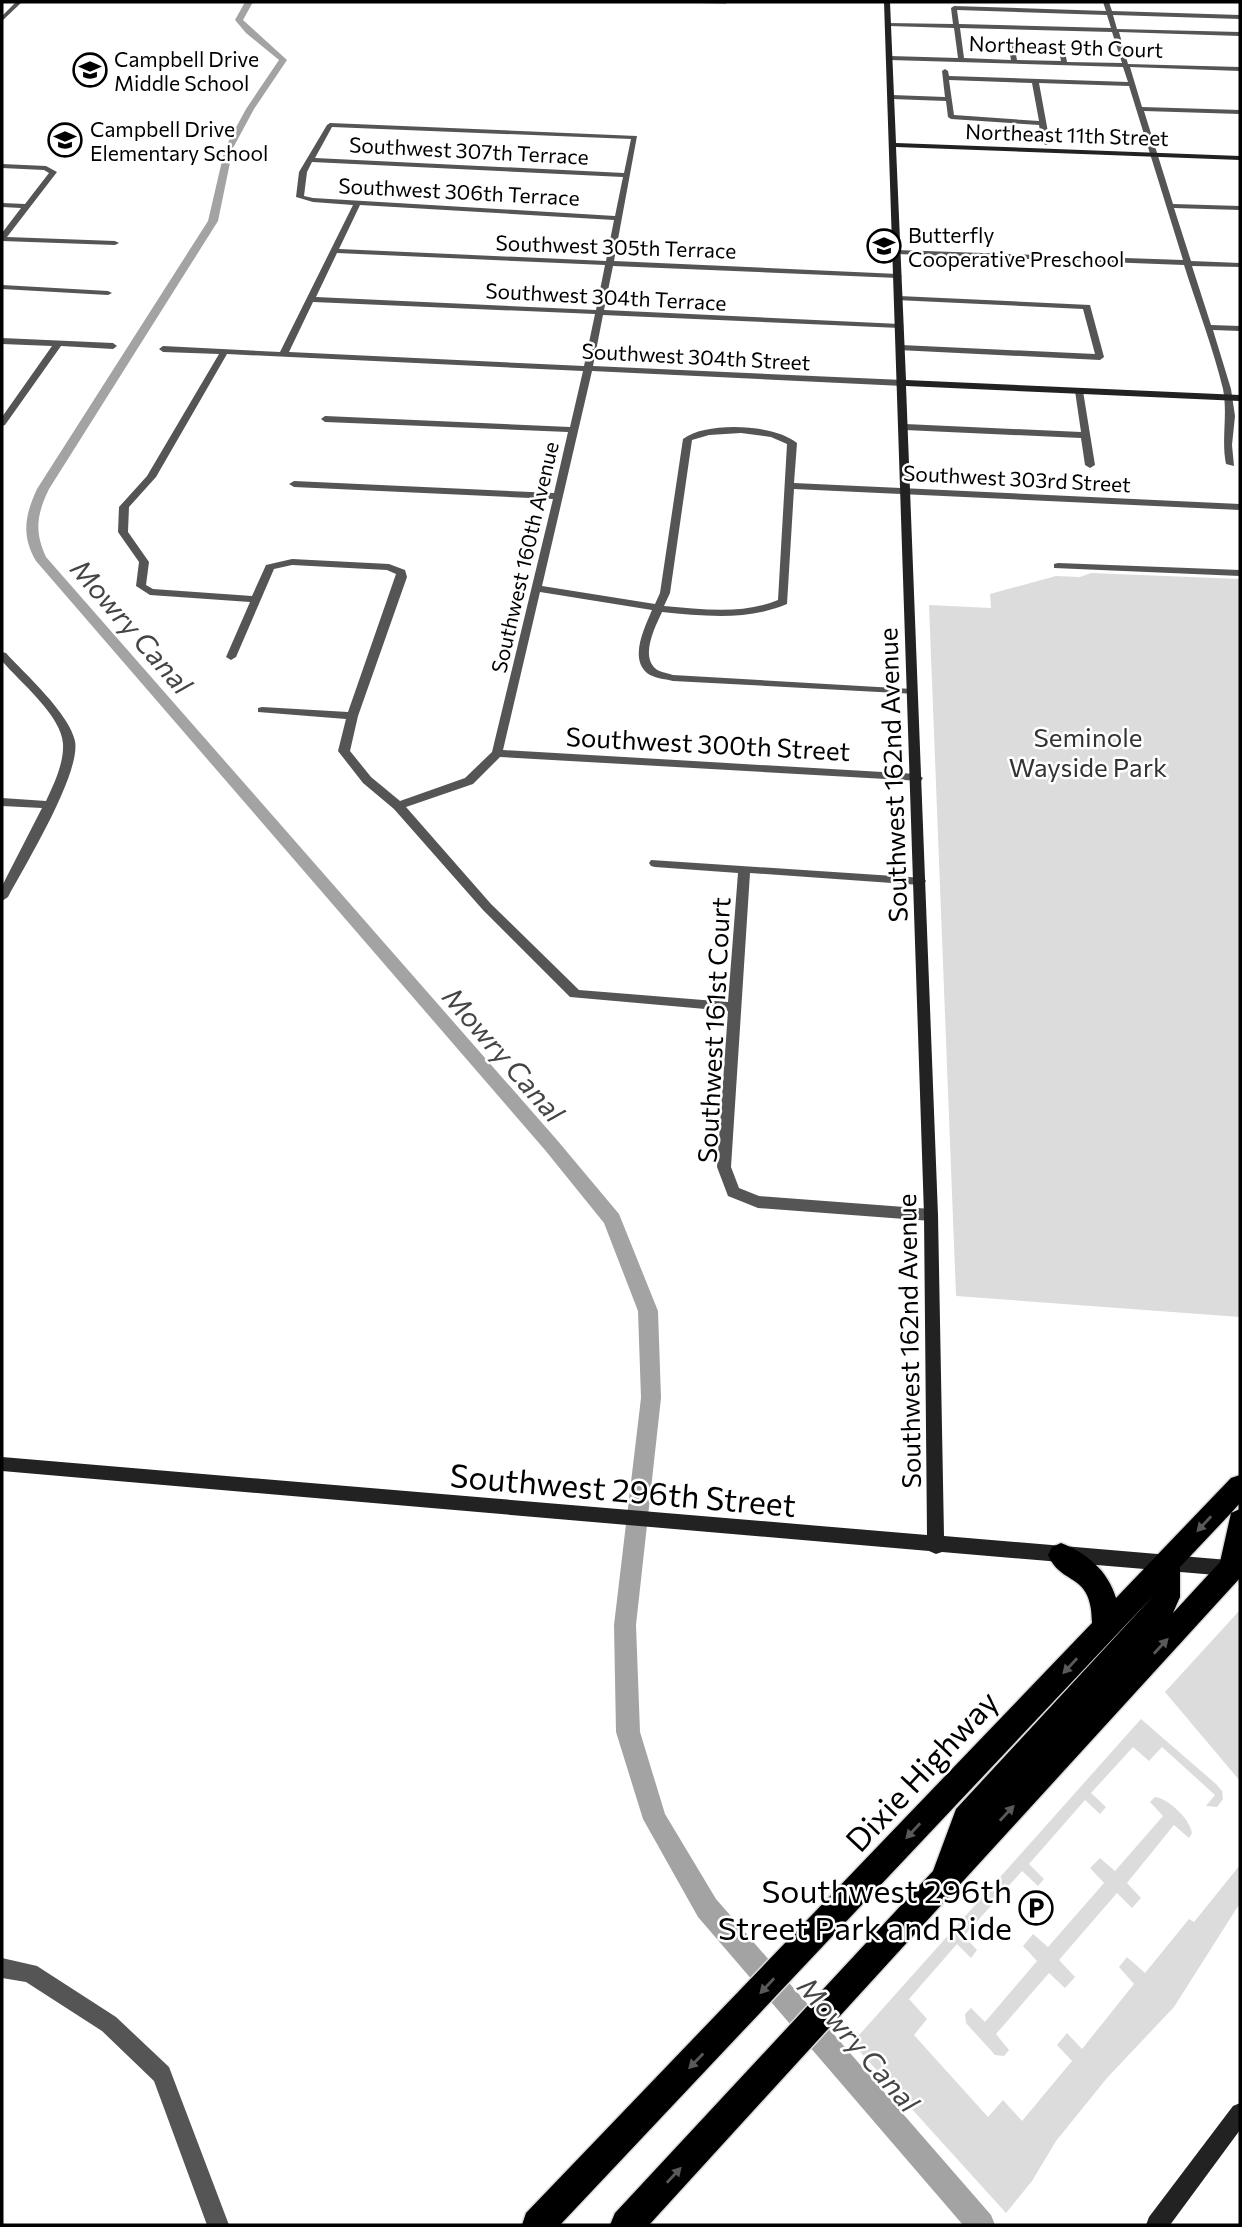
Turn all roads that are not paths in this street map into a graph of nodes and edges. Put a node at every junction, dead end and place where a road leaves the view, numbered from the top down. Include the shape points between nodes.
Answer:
1 (19, 2) edge
2 (887, 2) edge
3 (1106, 2) edge
4 (1110, 13) junction
5 (1240, 17) edge
6 (2, 19) edge
7 (889, 23) junction
8 (957, 25) junction
9 (1115, 30) junction
10 (1240, 34) edge
11 (1011, 44) dead end
12 (1061, 46) dead end
13 (890, 58) junction
14 (961, 60) junction
15 (1014, 61) junction
16 (1064, 63) junction
17 (945, 66) dead end
18 (1125, 66) junction
19 (1240, 69) edge
20 (945, 78) junction
21 (1035, 81) junction
22 (1132, 84) junction
23 (892, 97) junction
24 (947, 99) junction
25 (1140, 109) junction
26 (1240, 112) edge
27 (1043, 123) junction
28 (1046, 143) dead end
29 (892, 145) junction
30 (1154, 155) junction
31 (1240, 158) edge
32 (310, 160) junction
33 (2, 166) edge
34 (628, 175) junction
35 (358, 202) junction
36 (2, 205) edge
37 (26, 206) junction
38 (1169, 206) junction
39 (1240, 208) edge
40 (618, 218) junction
41 (2, 238) edge
42 (114, 243) dead end
43 (333, 251) junction
44 (897, 252) junction
45 (611, 263) junction
46 (1188, 263) junction
47 (1240, 265) edge
48 (898, 276) junction
49 (2, 287) edge
50 (108, 292) dead end
51 (899, 298) junction
52 (311, 299) junction
53 (599, 313) junction
54 (900, 326) junction
55 (1208, 327) junction
56 (1240, 328) edge
57 (2, 341) edge
58 (58, 344) junction
59 (113, 346) dead end
60 (901, 348) junction
61 (163, 349) dead end
62 (224, 352) junction
63 (284, 355) junction
64 (588, 369) junction
65 (903, 383) junction
66 (1079, 391) junction
67 (1228, 398) junction
68 (1240, 398) edge
69 (326, 419) dead end
70 (2, 423) edge
71 (905, 427) junction
72 (574, 430) junction
73 (1085, 435) junction
74 (1231, 464) dead end
75 (1090, 465) dead end
76 (293, 484) dead end
77 (792, 486) junction
78 (907, 492) junction
79 (559, 496) junction
80 (1240, 507) edge
81 (1058, 566) dead end
82 (1240, 573) edge
83 (537, 588) junction
84 (254, 599) junction
85 (659, 608) junction
86 (2, 655) edge
87 (231, 657) dead end
88 (912, 692) junction
89 (262, 710) dead end
90 (352, 716) junction
91 (497, 753) junction
92 (917, 778) junction
93 (2, 802) edge
94 (49, 805) junction
95 (398, 806) junction
96 (654, 863) dead end
97 (744, 869) junction
98 (920, 881) junction
99 (2, 897) edge
100 (733, 1007) junction
101 (931, 1215) junction
102 (2, 1464) edge
103 (1240, 1486) edge
104 (1240, 1521) edge
105 (936, 1546) junction
106 (1061, 1555) junction
107 (1167, 1563) junction
108 (1238, 1566) edge
109 (1105, 1628) junction
110 (944, 1881) junction
111 (2, 1968) edge
112 (1240, 2113) edge
113 (582, 2181) junction
114 (218, 2225) edge
115 (538, 2225) edge
116 (560, 2225) edge
117 (627, 2225) edge
118 (1157, 2225) edge

1 - 6 street
2 - 7 street, Southwest 162nd Avenue
3 - 4 street
4 - 5 street
4 - 8 street via 954,8
4 - 9 street
7 - 8 street
7 - 13 street, Southwest 162nd Avenue
8 - 9 street
8 - 14 street
9 - 10 street
9 - 18 street
11 - 15 street
12 - 16 street
13 - 14 street, Northeast 9th Court
13 - 23 street, Southwest 162nd Avenue
14 - 15 street, Northeast 9th Court
15 - 16 street, Northeast 9th Court
16 - 18 street, Northeast 9th Court
17 - 20 street
18 - 19 street, Northeast 9th Court
18 - 22 street
20 - 21 street
20 - 24 street
21 - 22 street
21 - 27 street
22 - 25 street
23 - 24 street
23 - 29 street, Southwest 162nd Avenue
24 - 27 street via 951,117
25 - 26 street
25 - 30 street
27 - 28 street
29 - 30 street, Northeast 11th Street
29 - 44 street, Southwest 162nd Avenue
30 - 31 street, Northeast 11th Street
30 - 38 street
32 - 34 street, Southwest 307th Terrace
32 - 34 street via 330,125 635,137
32 - 35 street, Southwest 306th Terrace via 299,183 300,197
33 - 37 street via 52,169
34 - 40 street
35 - 40 street, Southwest 306th Terrace
35 - 43 street
36 - 37 street
37 - 41 street
38 - 39 street
38 - 46 street
40 - 45 street
41 - 42 street
43 - 45 street, Southwest 305th Terrace
43 - 52 street
44 - 46 street
44 - 48 street, Southwest 162nd Avenue
45 - 48 street, Southwest 305th Terrace
45 - 53 street, Southwest 160th Avenue
46 - 47 street
46 - 55 street
48 - 51 street, Southwest 162nd Avenue
49 - 50 street
51 - 54 street, Southwest 162nd Avenue
51 - 60 street via 1087,307 1100,357
52 - 53 street, Southwest 304th Terrace
52 - 63 street
53 - 54 street, Southwest 304th Terrace
53 - 64 street, Southwest 160th Avenue
54 - 60 street, Southwest 162nd Avenue
55 - 56 street
55 - 67 street
57 - 58 street
58 - 59 street
58 - 70 street
60 - 65 street, Southwest 162nd Avenue
61 - 62 street, Southwest 304th Street
62 - 63 street, Southwest 304th Street
62 - 84 street via 151,477 124,507 123,532 144,562 142,586 150,592
63 - 64 street, Southwest 304th Street
64 - 65 street, Southwest 304th Street
64 - 72 street, Southwest 160th Avenue
65 - 66 street, Southwest 304th Street
65 - 71 street, Southwest 162nd Avenue
66 - 67 street, Southwest 304th Street
66 - 73 street
67 - 68 street, Southwest 304th Street
67 - 74 street
69 - 72 street
71 - 73 street
71 - 78 street, Southwest 162nd Avenue
72 - 79 street, Southwest 160th Avenue
73 - 75 street
76 - 79 street
77 - 78 street, Southwest 303rd Street
77 - 85 street via 783,603 759,613
77 - 85 street via 792,443 786,437 710,430 688,439 666,593
78 - 80 street, Southwest 303rd Street
78 - 88 street, Southwest 162nd Avenue
79 - 83 street, Southwest 160th Avenue
81 - 82 street
83 - 85 street
83 - 91 street, Southwest 160th Avenue
84 - 87 street
84 - 90 street via 270,567 292,562 389,567 401,572
85 - 88 street via 648,629 644,661 650,670 673,678
86 - 94 street via 68,736 71,748 66,771
88 - 92 street, Southwest 162nd Avenue
89 - 90 street
90 - 95 street via 344,751 367,780
91 - 92 street, Southwest 300th Street
91 - 95 street via 469,781
92 - 98 street, Southwest 162nd Avenue
93 - 94 street
94 - 99 street
95 - 100 street via 487,907 575,994
96 - 97 street
97 - 98 street
97 - 100 street, Southwest 161st Court
98 - 101 street, Southwest 162nd Avenue
100 - 101 street, Southwest 161st Court via 724,1167 733,1192 758,1202
101 - 105 street, Southwest 162nd Avenue
102 - 105 street, Southwest 296th Street
103 -> 107 highway, Dixie Highway
104 - 108 highway
105 - 106 street, Southwest 296th Street
106 - 107 street, Southwest 296th Street
106 - 109 highway via 1089,1573 1100,1588
107 - 108 street, Southwest 296th Street
107 - 109 highway, Dixie Highway
107 - 110 highway via 1167,1597 1161,1609 966,1819
110 -> 108 highway
109 -> 113 highway, Dixie Highway
117 -> 110 highway
111 - 114 street via 30,1973 109,2024 162,2074
112 - 118 street
113 - 115 highway, Dixie Highway
113 - 116 highway

